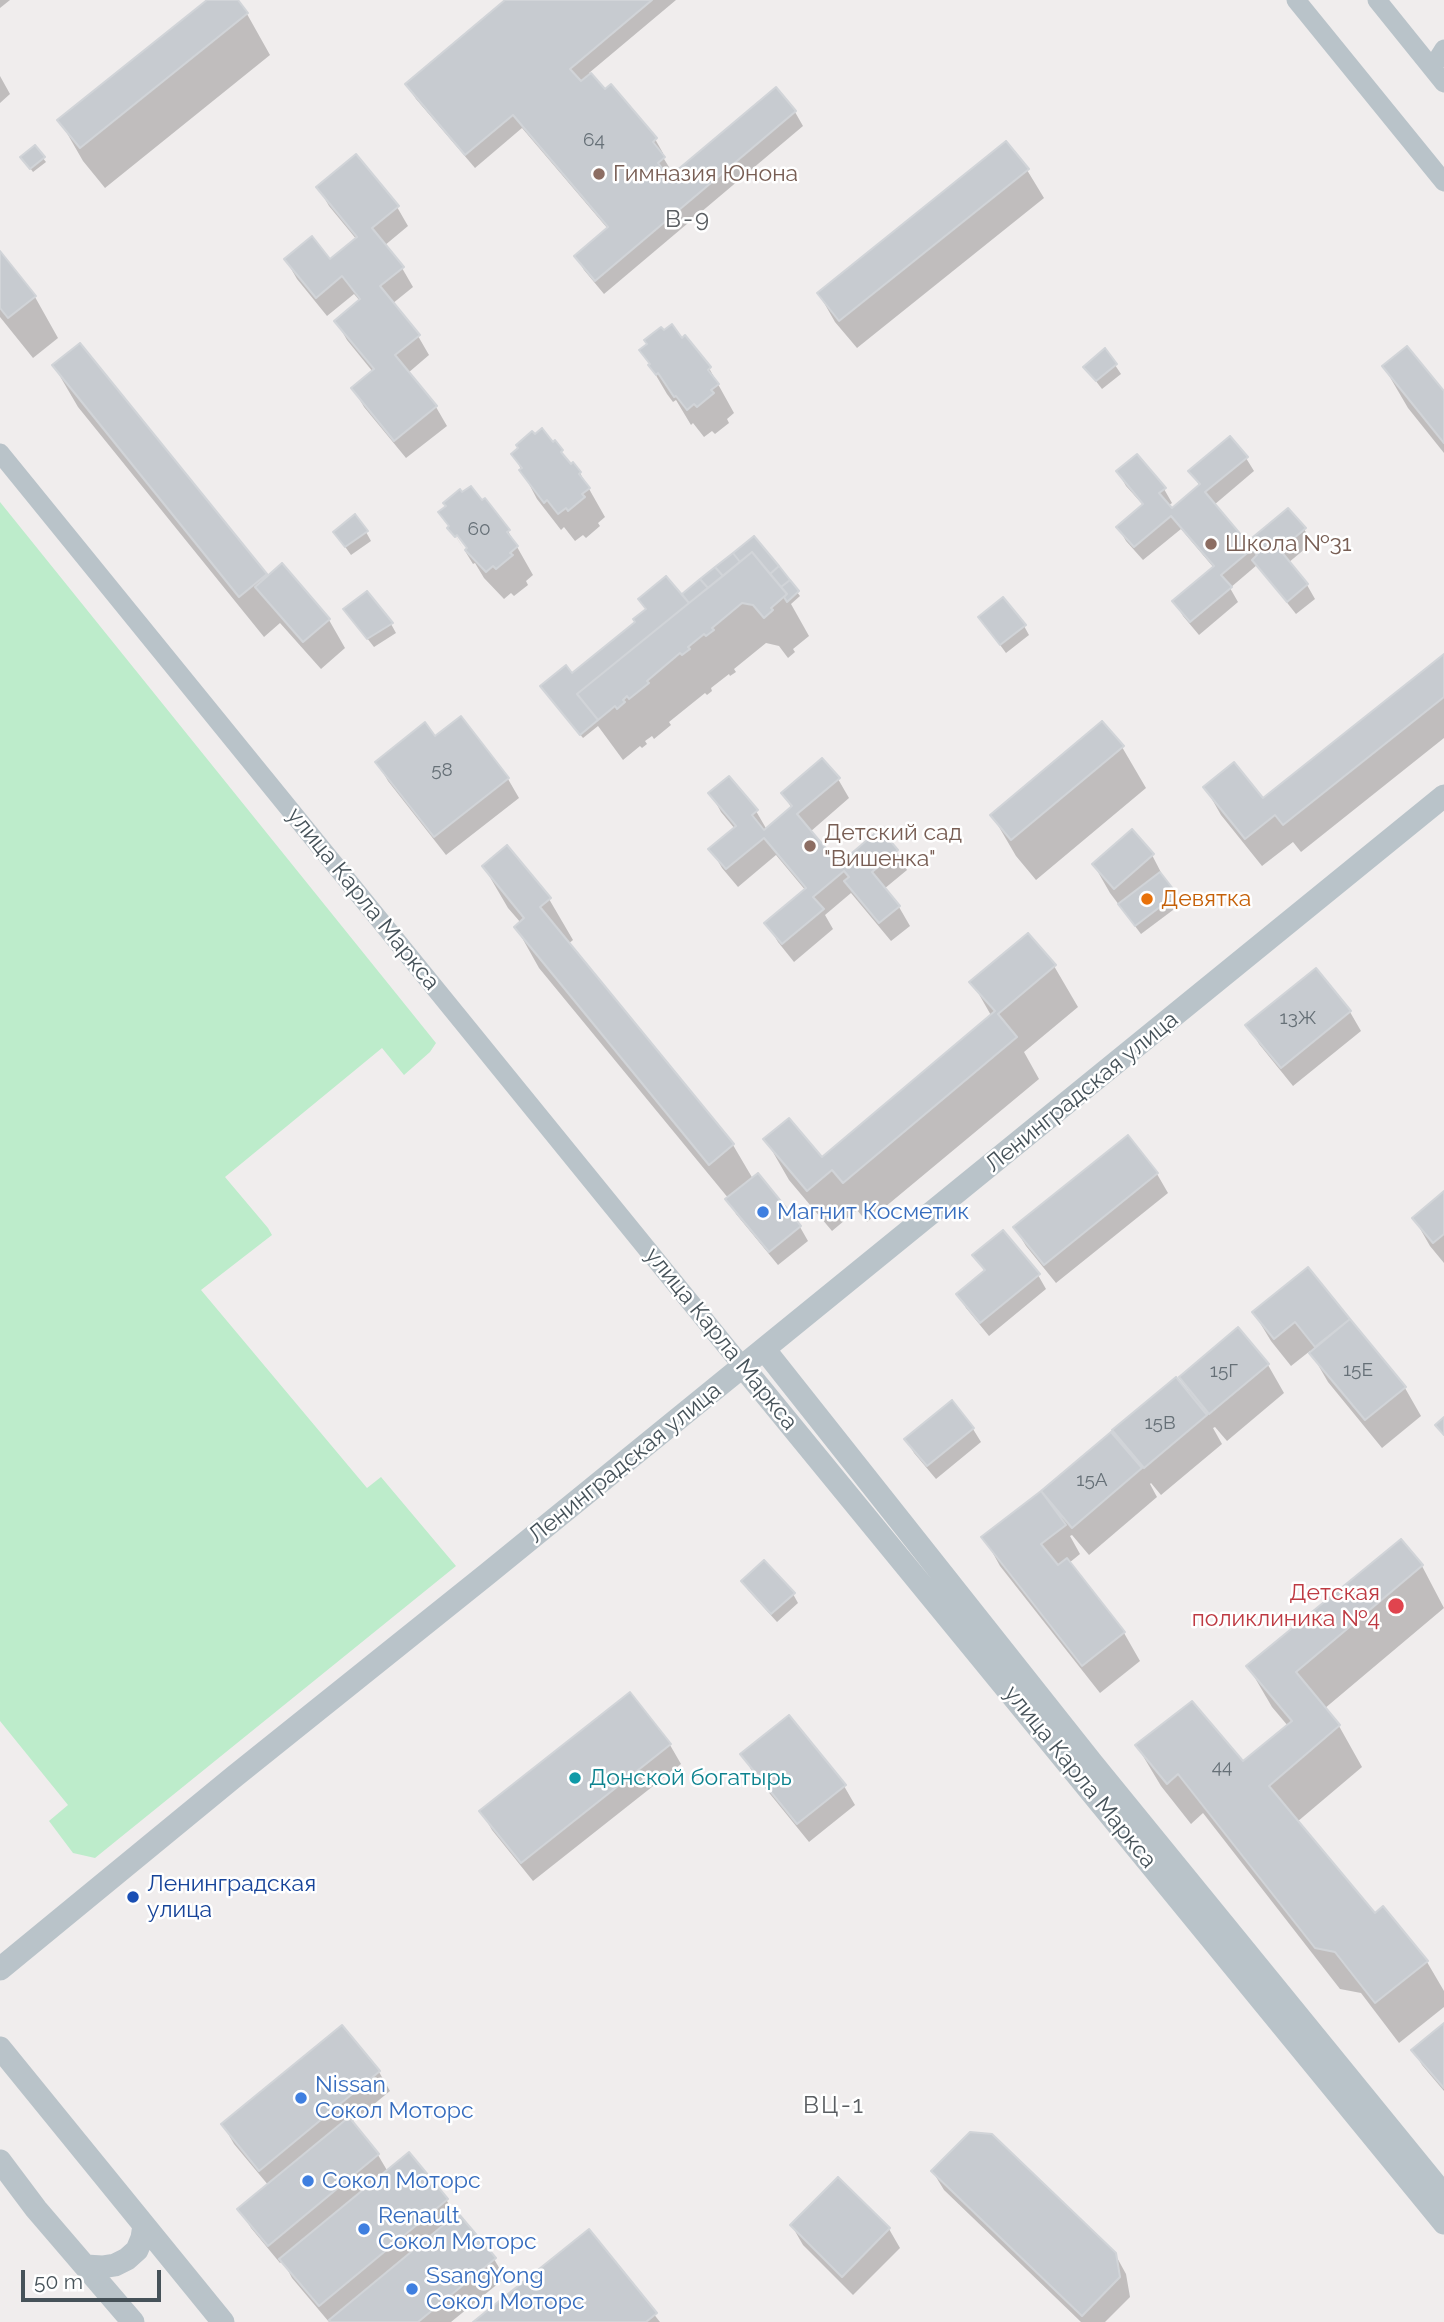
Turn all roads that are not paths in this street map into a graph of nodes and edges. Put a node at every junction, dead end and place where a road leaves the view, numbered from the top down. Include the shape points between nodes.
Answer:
1 (1296, 0) edge
2 (1377, 0) edge
3 (1444, 50) edge
4 (1438, 75) edge
5 (1444, 183) edge
6 (0, 453) edge
7 (1444, 796) edge
8 (1444, 802) edge
9 (765, 1350) junction
10 (744, 1367) junction
11 (0, 1969) edge
12 (0, 1975) edge
13 (0, 2048) edge
14 (0, 2161) edge
15 (1444, 2195) edge
16 (1444, 2223) edge
17 (144, 2225) junction
18 (86, 2266) junction
19 (133, 2322) edge
20 (223, 2322) edge

1 - 5 street
2 - 4 street
3 - 4 street
6 - 10 street, улица Карла Маркса
7 - 9 street, Ленинградская улица
8 - 9 street
9 - 10 street
9 - 15 street, улица Карла Маркса via 1092,1763
10 - 11 street, Ленинградская улица
10 - 12 street
10 - 16 street, улица Карла Маркса
13 - 17 street
14 - 18 street
17 - 18 street via 136,2250 127,2259 115,2265
17 - 20 street
18 - 19 street

